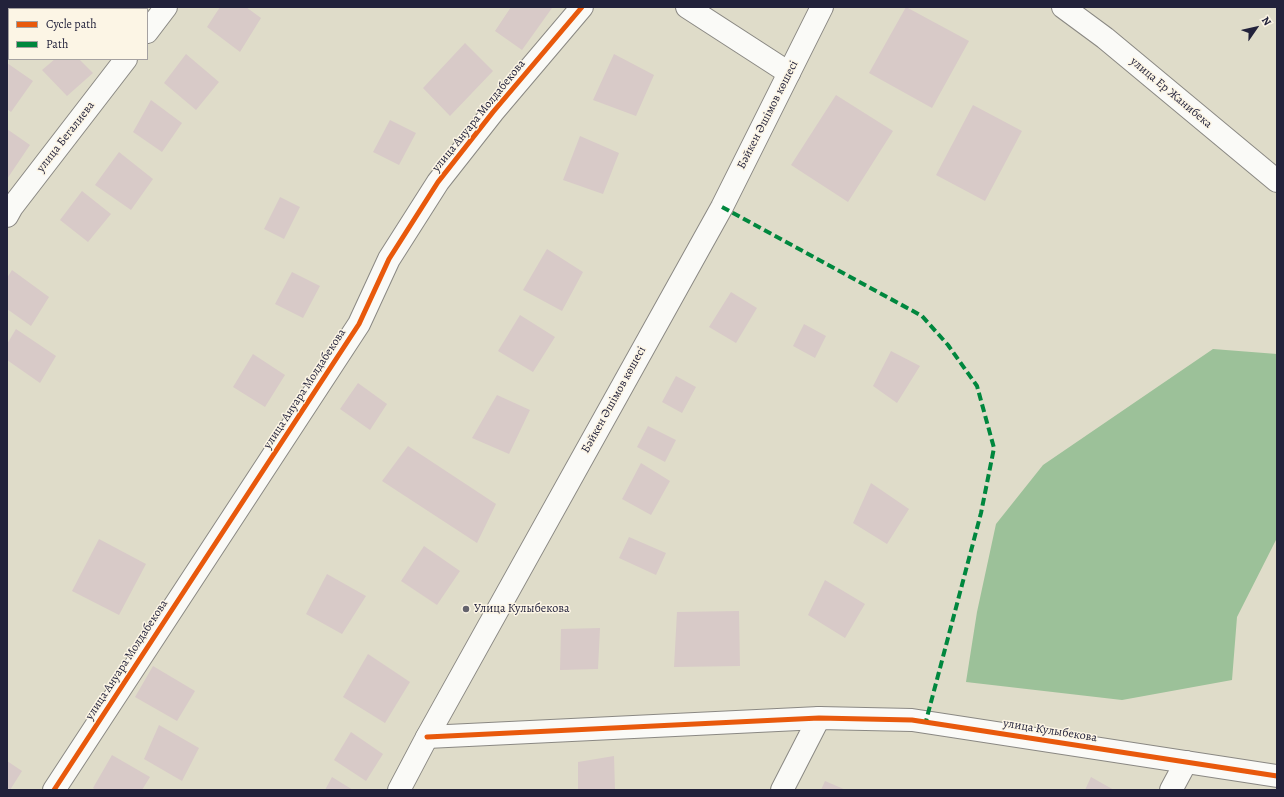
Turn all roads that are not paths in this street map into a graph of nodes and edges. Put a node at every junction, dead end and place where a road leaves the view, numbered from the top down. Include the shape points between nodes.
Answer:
1 (166, 7) edge
2 (582, 7) edge
3 (687, 7) edge
4 (822, 7) edge
5 (1063, 7) edge
6 (148, 31) edge
7 (125, 60) edge
8 (789, 73) junction
9 (1277, 181) edge
10 (9, 209) edge
11 (819, 718) junction
12 (427, 737) junction
13 (1186, 762) junction
14 (1277, 776) edge
15 (54, 790) edge
16 (399, 790) edge
17 (782, 790) edge
18 (1172, 790) edge

1 - 6 street
2 - 15 street, улица Ануара Молдабекова via 493,112 438,182 389,259 359,324
3 - 8 street
4 - 8 street, Бәйкен Әшімов көшесі
5 - 9 street, улица Ер Жанибека via 1105,38
7 - 10 street, улица Бегалиева
8 - 12 street, Бәйкен Әшімов көшесі via 722,208
11 - 12 street, улица Кулыбекова
11 - 13 street, улица Кулыбекова via 926,721
11 - 17 street
12 - 16 street, Бәйкен Әшімов көшесі
13 - 14 street, улица Кулыбекова
13 - 18 street

